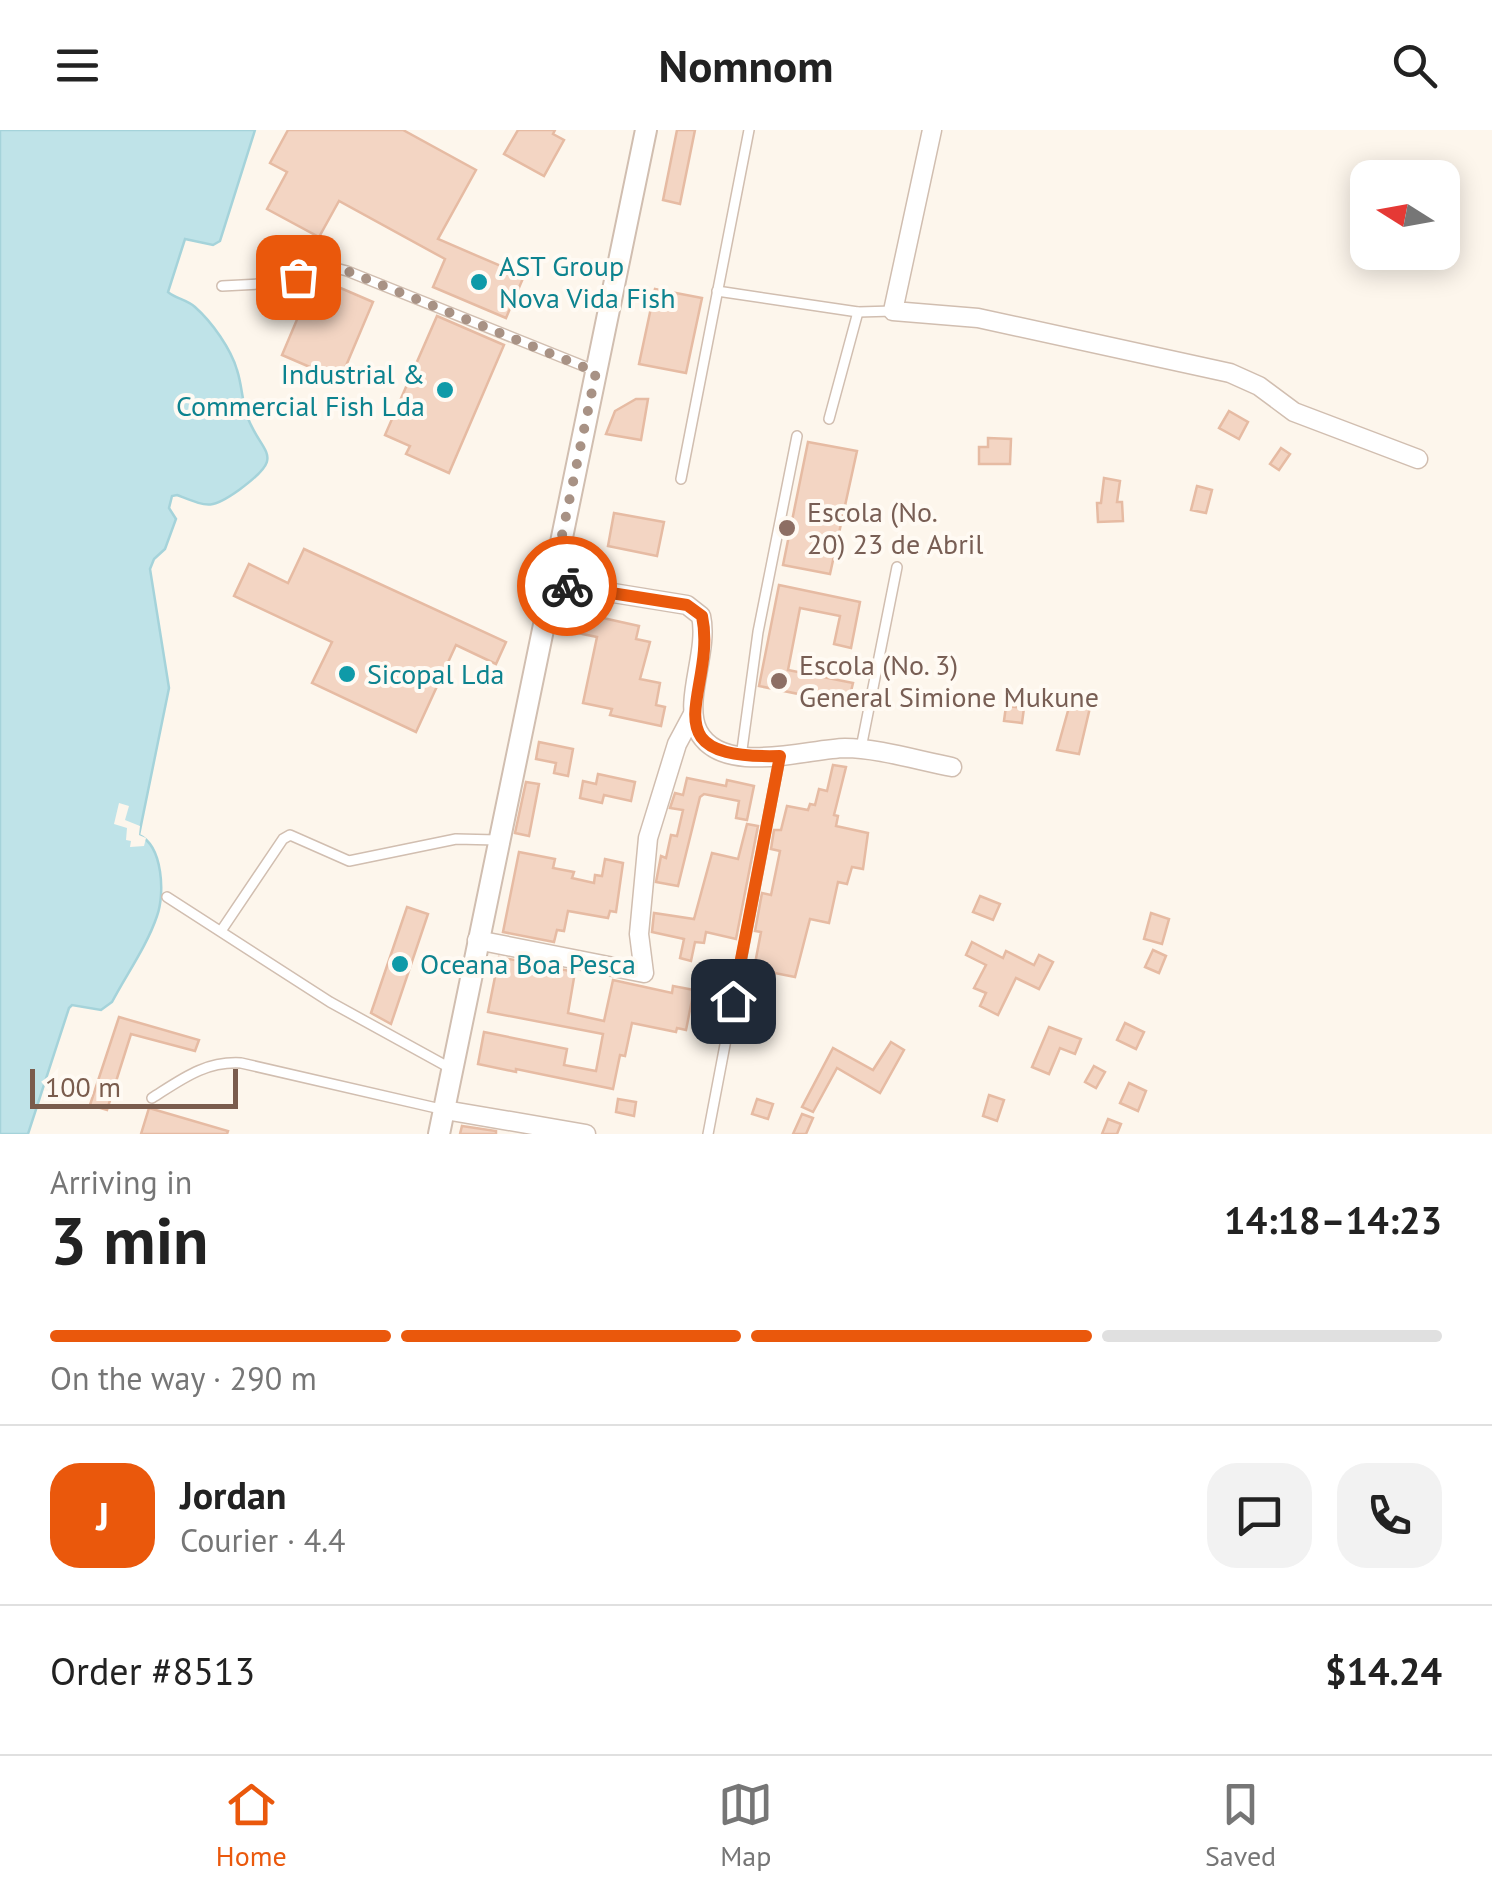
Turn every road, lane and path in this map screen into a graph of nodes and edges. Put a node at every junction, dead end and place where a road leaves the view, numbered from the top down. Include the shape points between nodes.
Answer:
1 (646, 130) edge
2 (749, 130) edge
3 (932, 130) edge
4 (222, 286) dead end
5 (717, 291) junction
6 (893, 311) junction
7 (858, 312) junction
8 (596, 372) junction
9 (828, 419) dead end
10 (797, 436) dead end
11 (1418, 458) dead end
12 (681, 479) dead end
13 (897, 567) dead end
14 (552, 583) junction
15 (694, 714) junction
16 (860, 750) junction
17 (780, 756) junction
18 (741, 757) junction
19 (952, 767) dead end
20 (498, 840) junction
21 (167, 897) dead end
22 (221, 932) junction
23 (477, 940) junction
24 (452, 1069) junction
25 (152, 1098) dead end
26 (444, 1110) junction
27 (439, 1134) edge
28 (586, 1134) edge
29 (708, 1134) edge

1 - 8 street
2 - 5 lane
3 - 6 street
4 - 8 lane via 279,283 324,265
5 - 7 lane
5 - 12 lane
6 - 7 lane
6 - 11 street via 978,318 1230,373 1294,412
7 - 9 lane
8 - 14 street
10 - 18 lane
13 - 16 lane
14 - 15 street via 687,605 702,616
14 - 20 street
15 - 18 street via 699,734
15 - 23 street via 677,744 648,838 639,934 644,973
16 - 17 street
16 - 19 street
17 - 18 street
17 - 29 lane
20 - 22 lane via 456,839 349,861 290,835
20 - 23 street
21 - 22 lane
22 - 24 lane
23 - 24 street
24 - 26 street
25 - 26 lane via 222,1062
26 - 27 street
26 - 28 street

